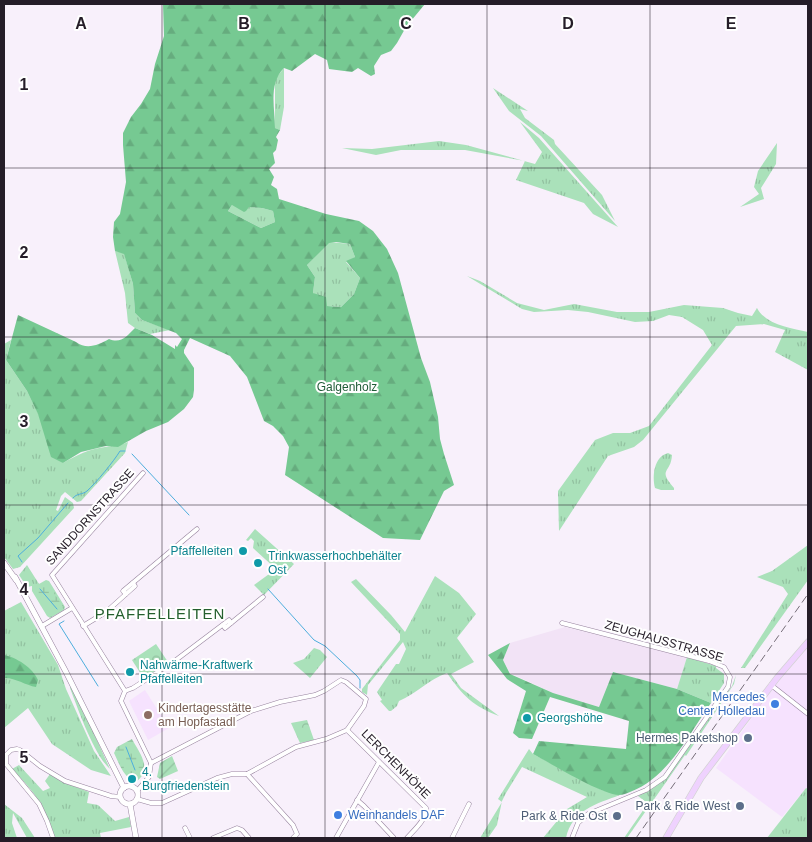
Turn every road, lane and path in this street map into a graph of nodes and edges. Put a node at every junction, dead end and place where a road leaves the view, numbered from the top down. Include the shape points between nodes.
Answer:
1 (143, 473) dead end
2 (197, 529) dead end
3 (4, 563) edge
4 (263, 597) dead end
5 (72, 608) junction
6 (562, 623) dead end
7 (42, 626) junction
8 (83, 626) junction
9 (808, 642) edge
10 (771, 685) junction
11 (124, 691) junction
12 (808, 714) edge
13 (347, 730) junction
14 (379, 762) junction
15 (151, 763) junction
16 (247, 774) junction
17 (124, 788) junction
18 (137, 792) junction
19 (120, 797) junction
20 (137, 799) junction
21 (357, 800) junction
22 (130, 804) junction
23 (469, 804) dead end
24 (185, 828) dead end
25 (53, 838) edge
26 (136, 838) edge
27 (190, 838) edge
28 (213, 838) edge
29 (249, 838) edge
30 (293, 838) edge
31 (336, 838) edge
32 (394, 838) edge
33 (407, 838) edge
34 (452, 838) edge
35 (572, 838) edge
36 (666, 838) edge

1 - 5 street, SANDDORNSTRASSE via 52,575
2 - 8 street via 123,591 126,594 106,612
3 - 7 street
4 - 11 street via 225,628 223,625 172,663
5 - 7 street
5 - 8 street
6 - 35 street, ZEUGHAUSSTRASSE via 719,664 727,670 730,678 728,687 665,777 646,790 588,814 578,823
7 - 17 street
8 - 11 street
9 - 10 main road
10 - 12 street
10 - 36 main road via 701,778
11 - 15 street via 122,703
13 - 14 street, LERCHENHÖHE
13 - 15 street via 366,701 340,680 320,693 258,708
13 - 16 street via 296,747
14 - 21 street
14 - 33 street, LERCHENHÖHE via 426,808 424,818
15 - 18 street via 149,777
16 - 20 street via 217,778 162,803
16 - 30 street via 295,829 297,834
17 - 18 street via 131,786
17 - 19 street
18 - 20 street
19 - 22 street
19 - 25 street via 65,781 17,748 11,750 6,755 6,764 39,804
20 - 22 street
21 - 31 street
21 - 32 street
22 - 26 street
23 - 34 street
24 - 27 street
28 - 29 street via 238,828

